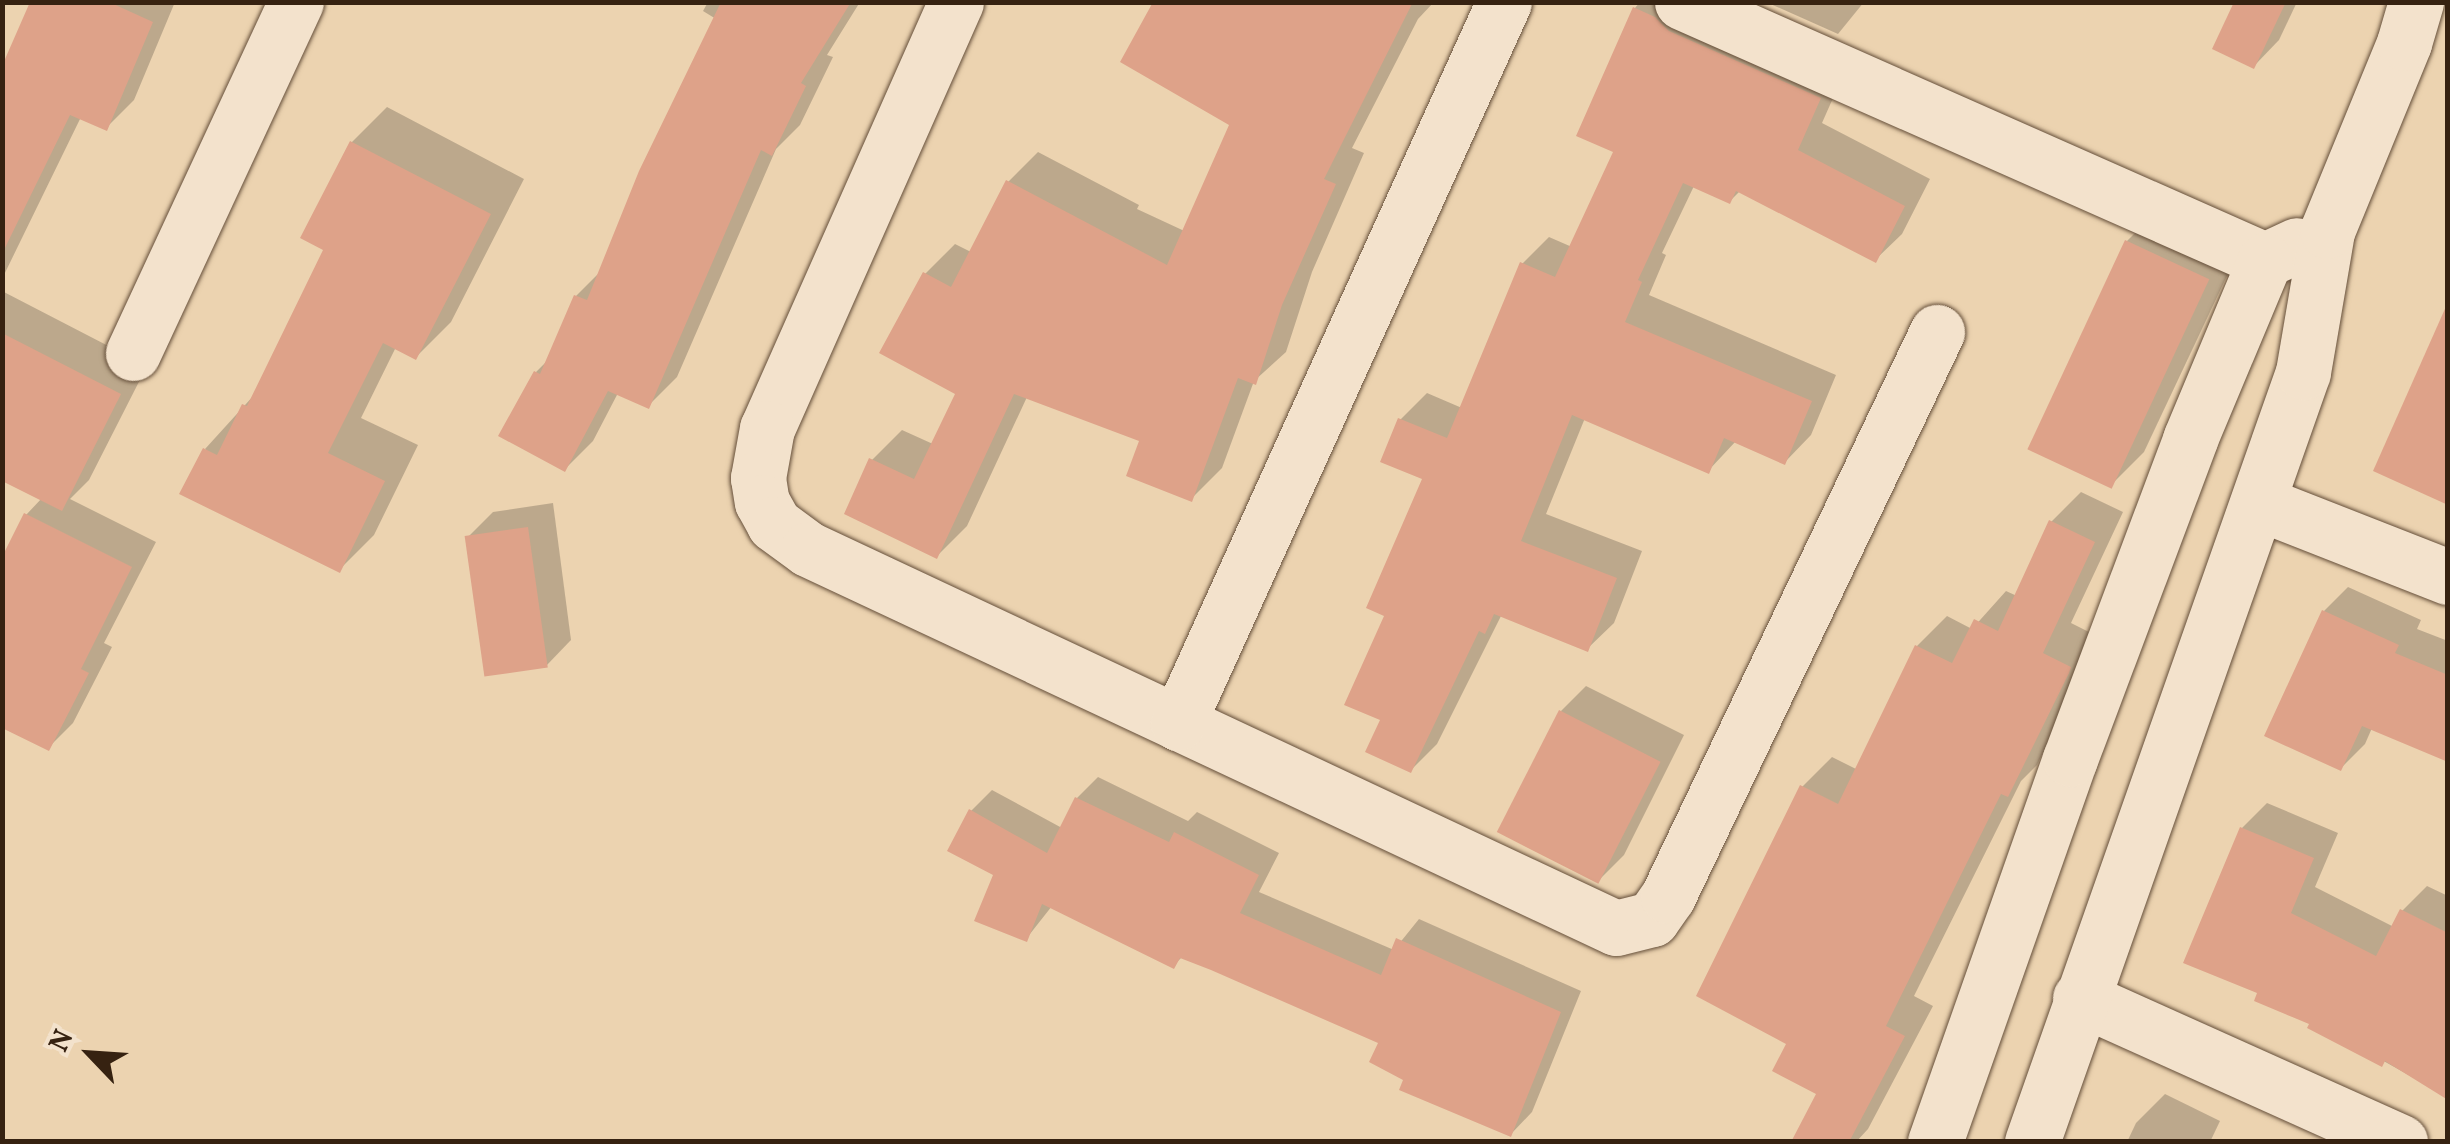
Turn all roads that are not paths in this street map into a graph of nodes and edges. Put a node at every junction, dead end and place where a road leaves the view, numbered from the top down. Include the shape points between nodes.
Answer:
1 (296, 2) edge
2 (956, 2) edge
3 (1504, 2) edge
4 (1682, 2) edge
5 (2416, 2) edge
6 (2327, 231) junction
7 (2265, 260) junction
8 (1937, 332) dead end
9 (133, 353) dead end
10 (2258, 502) junction
11 (2448, 577) edge
12 (1178, 723) junction
13 (2080, 998) junction
14 (1935, 1142) edge
15 (2032, 1142) edge
16 (2400, 1142) edge

1 - 9 street
2 - 12 street via 766,428 758,478 762,502 774,524 808,549
3 - 12 street
4 - 7 street
5 - 6 street
6 - 7 street
6 - 10 street via 2304,372
7 - 14 street via 2070,758
8 - 12 street via 1697,838 1652,919 1616,928 1590,920
10 - 11 street
10 - 13 street
13 - 15 street
13 - 16 street

